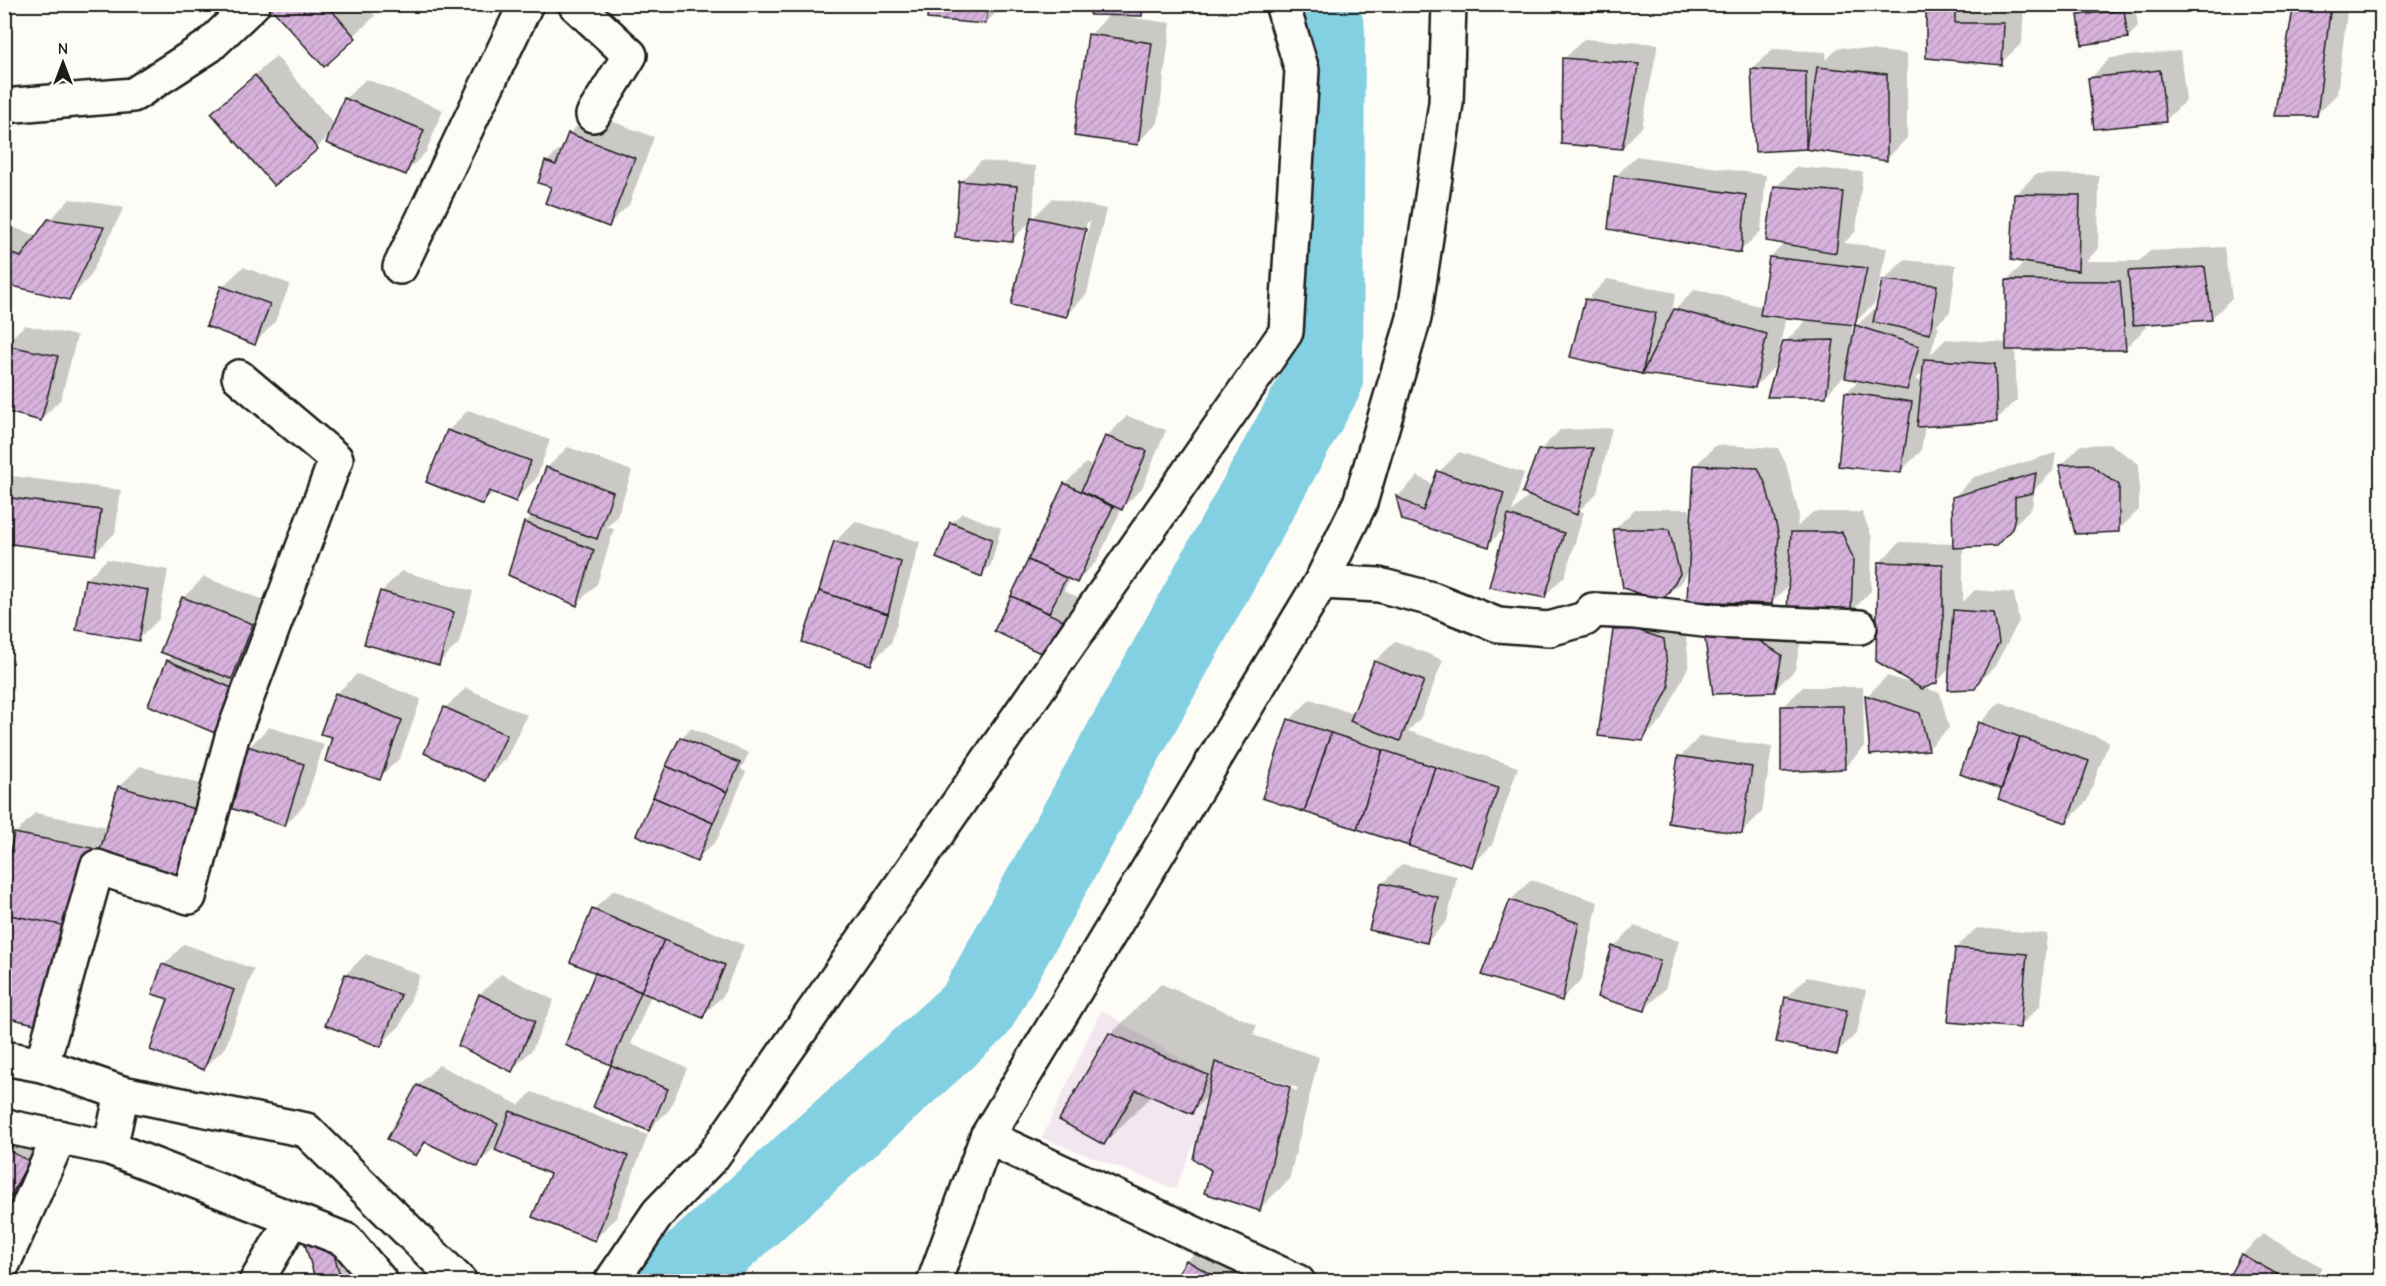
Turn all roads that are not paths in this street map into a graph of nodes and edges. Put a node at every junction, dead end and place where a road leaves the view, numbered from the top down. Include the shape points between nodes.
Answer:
1 (253, 4) edge
2 (526, 4) edge
3 (575, 4) edge
4 (1282, 4) edge
5 (1449, 4) edge
6 (4, 106) edge
7 (593, 115) dead end
8 (400, 267) dead end
9 (239, 377) dead end
10 (1321, 582) junction
11 (1860, 627) dead end
12 (4, 1058) edge
13 (42, 1065) junction
14 (122, 1093) junction
15 (4, 1126) edge
16 (59, 1137) junction
17 (987, 1137) junction
18 (110, 1148) junction
19 (293, 1219) junction
20 (4, 1262) edge
21 (256, 1281) edge
22 (381, 1281) edge
23 (460, 1281) edge
24 (611, 1281) edge
25 (934, 1281) edge
26 (1298, 1281) edge

1 - 6 street via 209,46 133,95
2 - 8 street
3 - 7 street via 630,56
4 - 24 street via 1302,70 1286,332 713,1156 658,1213
5 - 10 street via 1446,103 1414,318 1360,503
9 - 13 street via 336,459 232,737 189,897 96,867
10 - 11 street via 1379,585 1432,599 1498,625 1549,629 1585,619 1593,610 1712,621
10 - 17 street
12 - 13 street
13 - 14 street
14 - 18 street
14 - 23 street via 306,1130
15 - 16 street
16 - 18 street
16 - 20 street
17 - 25 street
17 - 26 street
18 - 19 street
19 - 21 street
19 - 22 street via 346,1240

